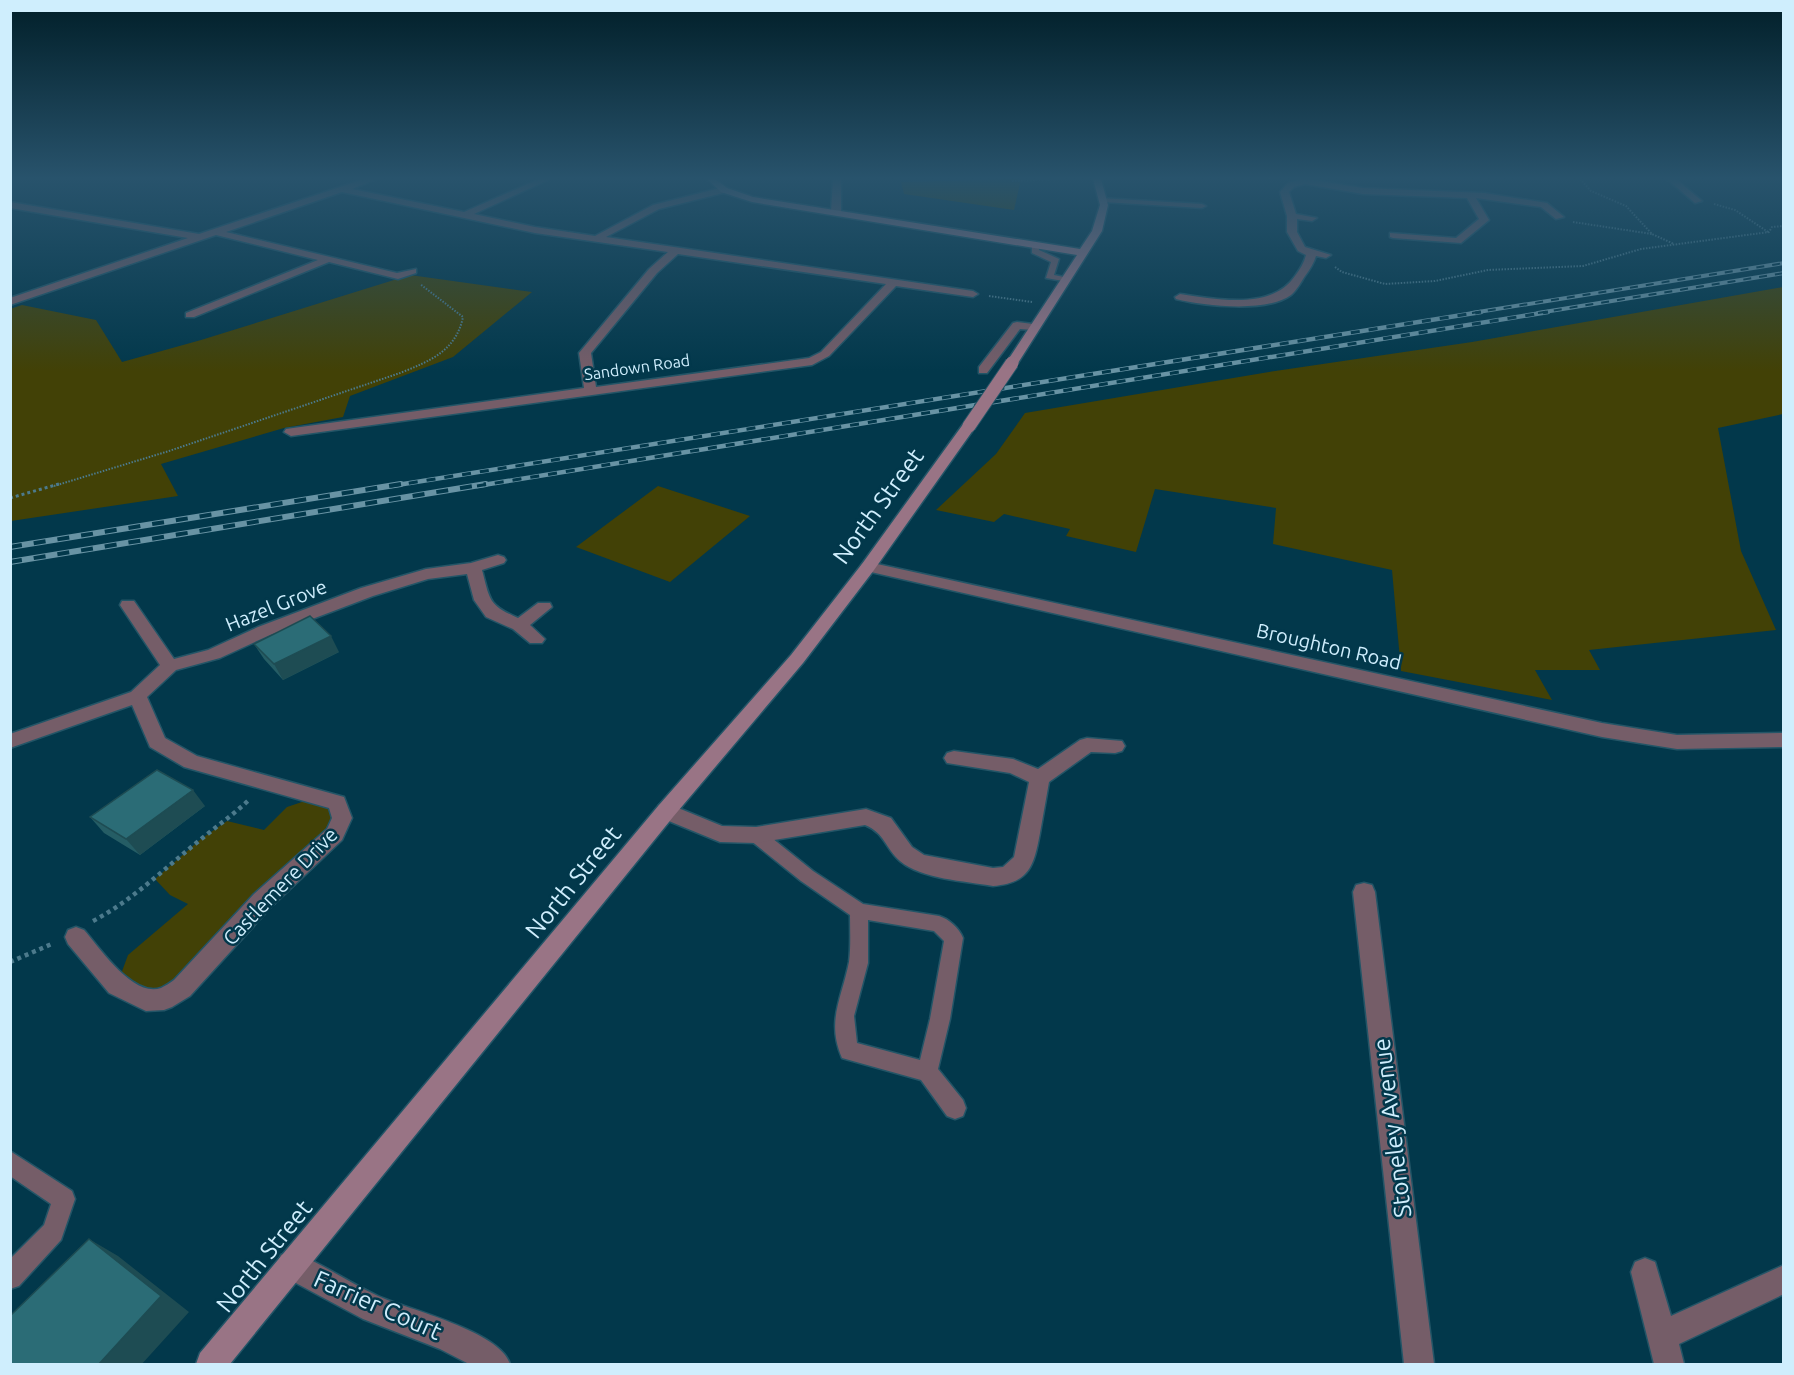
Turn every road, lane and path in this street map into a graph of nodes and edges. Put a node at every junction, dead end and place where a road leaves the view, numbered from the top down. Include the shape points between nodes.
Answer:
1 (182, 243) edge
2 (262, 243) edge
3 (627, 243) edge
4 (1024, 243) edge
5 (1090, 243) edge
6 (1298, 243) edge
7 (1467, 243) edge
8 (1681, 243) edge
9 (1471, 244) dead end
10 (1674, 244) joint
11 (1035, 245) junction
12 (677, 250) junction
13 (1311, 252) junction
14 (1084, 253) junction
15 (1326, 255) joint
16 (329, 259) junction
17 (412, 271) dead end
18 (398, 276) junction
19 (1066, 280) junction
20 (894, 282) junction
21 (383, 283) dead end
22 (973, 294) joint
23 (1180, 297) dead end
24 (10, 302) edge
25 (1049, 304) junction
26 (186, 316) dead end
27 (1034, 327) junction
28 (983, 370) dead end
29 (590, 390) junction
30 (291, 432) dead end
31 (10, 498) edge
32 (498, 560) dead end
33 (868, 567) junction
34 (473, 568) junction
35 (128, 605) dead end
36 (544, 607) dead end
37 (519, 626) junction
38 (536, 639) dead end
39 (170, 666) junction
40 (136, 696) junction
41 (1784, 740) edge
42 (10, 741) edge
43 (1115, 746) dead end
44 (954, 758) dead end
45 (1040, 778) junction
46 (266, 782) junction
47 (666, 811) junction
48 (756, 835) junction
49 (1364, 892) dead end
50 (859, 911) junction
51 (76, 937) junction
52 (10, 962) edge
53 (927, 1072) junction
54 (955, 1108) dead end
55 (10, 1162) edge
56 (291, 1265) junction
57 (1645, 1272) dead end
58 (10, 1277) edge
59 (1784, 1279) edge
60 (1665, 1351) edge
61 (211, 1365) edge
62 (495, 1365) edge
63 (1419, 1365) edge

1 - 24 street
2 - 16 street
3 - 12 street
4 - 11 main road
5 - 14 main road, North Street
6 - 13 street via 1301,249
7 - 9 street
8 - 10 path
10 - 15 path via 1583,266 1488,270 1435,281 1385,284 1342,272 1326,260
11 - 14 main road
11 - 19 lane via 1035,250 1056,261 1048,276
12 - 20 street
12 - 29 street via 653,271 585,353
13 - 15 street
13 - 23 street via 1311,261 1293,286 1279,296 1239,302
14 - 19 main road, North Street
16 - 18 street
16 - 26 street
17 - 18 street
18 - 21 street
18 - 31 path via 411,277 463,317 459,337 441,354 306,405
19 - 25 main road, North Street
20 - 22 street
20 - 29 street, Sandown Road via 825,354 812,361
22 - 25 path
25 - 27 main road, North Street
27 - 28 street via 1017,325
27 - 33 main road, North Street, bridge
29 - 30 street, Sandown Road via 354,419
32 - 34 street, Hazel Grove
33 - 41 street, Broughton Road via 1602,730 1677,742
33 - 47 main road, North Street via 797,658
34 - 37 street via 482,600 492,613
34 - 39 street, Hazel Grove via 426,574 367,592 214,654
35 - 39 street
36 - 37 street
37 - 38 street
39 - 40 street, Hazel Grove
40 - 42 street, Hazel Grove
40 - 46 street, Castlemere Drive via 157,742 191,762
43 - 45 street via 1087,745
44 - 45 street via 1013,766
45 - 48 street via 1024,861 1006,876 919,863 905,853 884,824 866,817
46 - 51 path via 228,821
46 - 51 street, Castlemere Drive via 337,803 342,818 335,834 262,901 182,988 165,999 146,1000 131,994 117,985
47 - 48 street via 720,834
47 - 56 main road, North Street
48 - 50 lane
49 - 63 street, Stoneley Avenue
50 - 53 lane via 858,962 844,1009 849,1051
50 - 53 lane via 939,924 954,938
51 - 52 path
53 - 54 lane
55 - 58 lane via 64,1199 53,1232
56 - 61 main road, North Street
56 - 62 street, Farrier Court via 370,1308 447,1335
57 - 60 street
59 - 60 street

